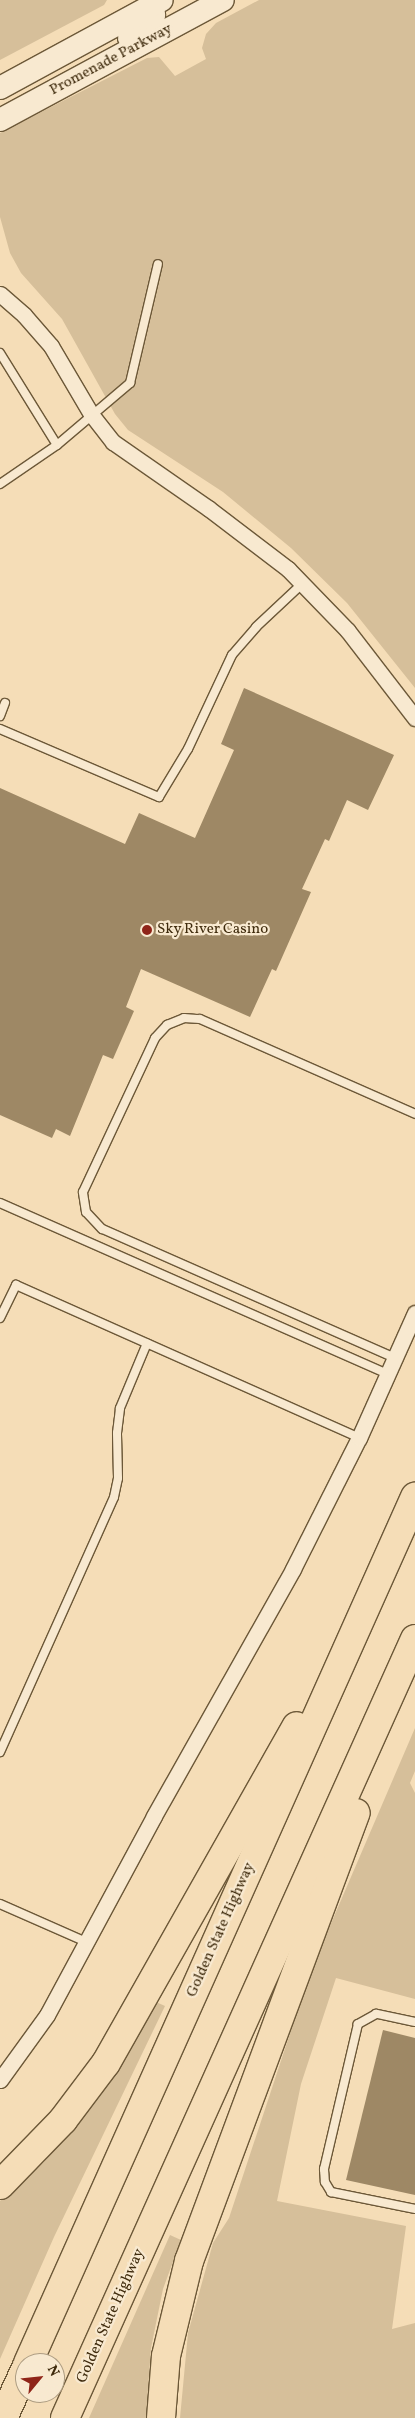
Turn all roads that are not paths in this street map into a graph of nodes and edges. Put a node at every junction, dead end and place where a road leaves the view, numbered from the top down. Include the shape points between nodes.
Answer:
1 (200, 0) edge
2 (223, 0) edge
3 (157, 3) edge
4 (170, 28) junction
5 (0, 88) edge
6 (4, 117) edge
7 (158, 264) dead end
8 (0, 294) edge
9 (0, 353) edge
10 (91, 414) junction
11 (57, 445) junction
12 (0, 484) edge
13 (303, 583) junction
14 (5, 703) dead end
15 (0, 716) edge
16 (415, 718) edge
17 (0, 729) edge
18 (415, 1114) edge
19 (0, 1203) edge
20 (415, 1313) edge
21 (0, 1318) edge
22 (147, 1343) junction
23 (395, 1358) junction
24 (388, 1374) junction
25 (359, 1438) junction
26 (415, 1497) edge
27 (415, 1639) edge
28 (415, 1648) edge
29 (330, 1687) junction
30 (0, 1752) edge
31 (0, 1904) edge
32 (86, 1942) junction
33 (415, 2022) edge
34 (0, 2080) edge
35 (0, 2185) edge
36 (415, 2209) edge
37 (32, 2353) edge
38 (15, 2392) edge
39 (3, 2418) edge
40 (65, 2418) edge
41 (162, 2418) edge

1 - 4 main road via 177,13
2 - 4 main road, Promenade Parkway
3 - 5 main road, Promenade Parkway
3 - 6 main road via 153,20 146,29 38,87
4 - 6 main road, Promenade Parkway
7 - 10 lane via 130,384
8 - 10 street via 51,346
9 - 11 lane
10 - 11 lane
10 - 13 street via 127,454 215,513
11 - 12 lane
13 - 16 street via 348,631
13 - 17 lane via 256,627 232,655 188,748 160,797
14 - 15 lane
18 - 23 lane via 200,1019 184,1018 168,1025 155,1038 83,1192 86,1212 102,1230
19 - 24 lane
20 - 23 street
21 - 22 lane via 16,1285
22 - 25 lane
22 - 30 lane via 120,1408 118,1478 114,1498
23 - 24 street
24 - 25 street
25 - 32 street via 289,1577
26 - 29 highway, Golden State Highway
27 - 40 highway, Golden State Highway
28 - 41 highway via 188,2261 166,2356
29 - 35 highway via 290,1734 106,2063 63,2120
29 - 37 highway, Golden State Highway
31 - 32 lane
32 - 34 street via 34,2037
33 - 36 lane via 376,2014 358,2024 324,2169 325,2182 331,2192
38 - 39 highway

